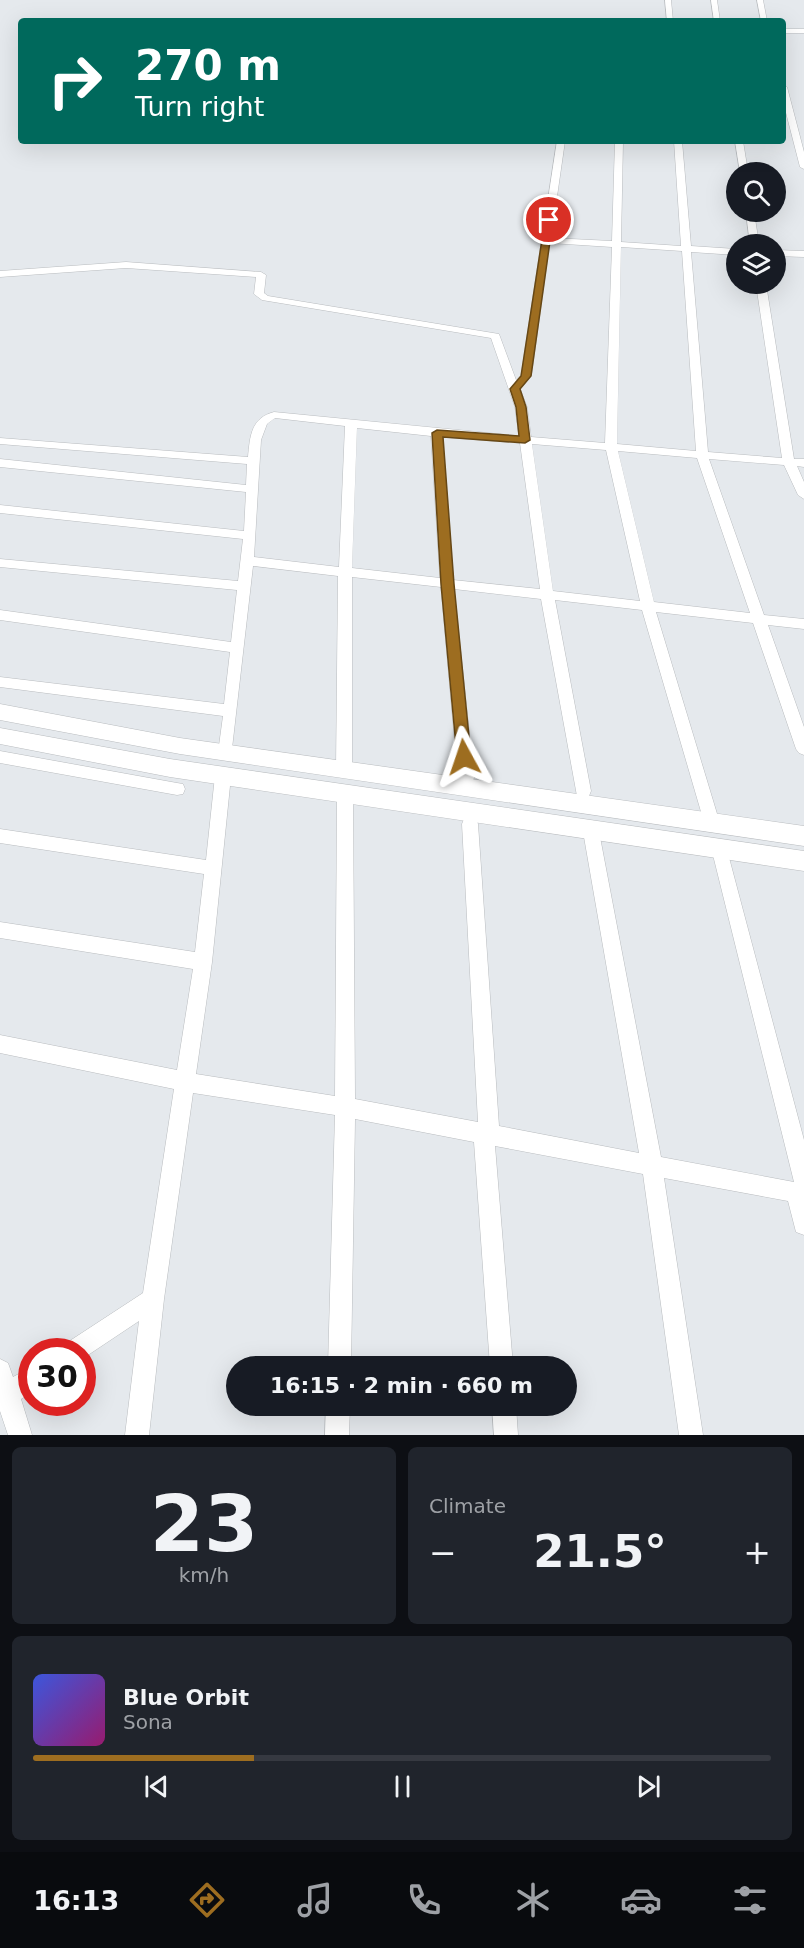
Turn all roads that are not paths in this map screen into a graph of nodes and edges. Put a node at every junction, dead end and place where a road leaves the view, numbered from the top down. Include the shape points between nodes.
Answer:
1 (669, 0) edge
2 (714, 0) edge
3 (760, 0) edge
4 (670, 18) edge
5 (717, 18) edge
6 (763, 18) edge
7 (786, 31) edge
8 (804, 31) edge
9 (786, 98) edge
10 (804, 121) edge
11 (793, 124) junction
12 (786, 127) edge
13 (561, 144) edge
14 (619, 144) edge
15 (678, 144) edge
16 (739, 144) edge
17 (742, 162) edge
18 (804, 167) edge
19 (546, 240) junction
20 (615, 244) junction
21 (686, 249) junction
22 (726, 251) edge
23 (786, 253) edge
24 (804, 254) edge
25 (0, 274) edge
26 (763, 294) edge
27 (514, 389) junction
28 (351, 424) junction
29 (437, 433) junction
30 (525, 440) junction
31 (0, 441) edge
32 (610, 448) junction
33 (702, 455) junction
34 (253, 461) junction
35 (789, 462) junction
36 (0, 463) edge
37 (804, 464) edge
38 (253, 489) junction
39 (804, 495) edge
40 (0, 509) edge
41 (250, 536) junction
42 (247, 561) junction
43 (0, 562) edge
44 (345, 573) junction
45 (447, 584) junction
46 (244, 586) junction
47 (547, 596) junction
48 (648, 607) junction
49 (0, 615) edge
50 (758, 620) junction
51 (804, 624) edge
52 (238, 648) junction
53 (0, 682) edge
54 (231, 711) junction
55 (0, 712) edge
56 (0, 736) edge
57 (804, 749) edge
58 (226, 753) junction
59 (0, 757) edge
60 (344, 771) junction
61 (224, 776) junction
62 (466, 778) dead end
63 (177, 789) dead end
64 (583, 791) dead end
65 (345, 795) junction
66 (710, 817) dead end
67 (470, 824) dead end
68 (0, 836) edge
69 (804, 836) edge
70 (592, 837) dead end
71 (721, 855) dead end
72 (804, 861) edge
73 (213, 868) junction
74 (0, 930) edge
75 (203, 962) junction
76 (0, 1044) edge
77 (187, 1082) junction
78 (345, 1107) junction
79 (487, 1134) junction
80 (652, 1165) junction
81 (802, 1189) edge
82 (804, 1224) edge
83 (153, 1299) junction
84 (94, 1338) edge
85 (339, 1356) edge
86 (500, 1356) edge
87 (0, 1371) edge
88 (18, 1388) edge
89 (4, 1397) edge
90 (338, 1416) edge
91 (505, 1416) edge
92 (20, 1435) edge
93 (136, 1435) edge
94 (337, 1435) edge
95 (506, 1435) edge
96 (691, 1435) edge

1 - 4 street
2 - 5 street
3 - 6 street
7 - 8 street
9 - 11 street
10 - 11 street
11 - 12 street
11 - 18 street
13 - 19 street
14 - 20 street
15 - 21 street
16 - 17 street
19 - 20 street
19 - 27 street via 526,376
20 - 21 street
20 - 32 street
21 - 22 street
21 - 33 street
23 - 24 street
25 - 27 street via 126,265 261,275 259,294 265,298 495,336
26 - 35 street
27 - 30 street via 521,407
28 - 29 street
28 - 34 street via 264,417 259,422
28 - 44 street
29 - 30 street
29 - 45 street
30 - 32 street
30 - 47 street
31 - 34 street
32 - 33 street
32 - 48 street
33 - 35 street
33 - 50 street
34 - 38 street
35 - 37 street
35 - 39 street
36 - 38 street
38 - 41 street
40 - 41 street
41 - 42 street
42 - 44 street
42 - 46 street
43 - 46 street
44 - 45 street
44 - 60 street
45 - 47 street
45 - 62 street
46 - 52 street
47 - 48 street
47 - 64 street
48 - 50 street
48 - 66 street
49 - 52 street
50 - 51 street
50 - 57 street
52 - 54 street
53 - 54 street
54 - 58 street
55 - 58 main road
56 - 61 main road
58 - 60 main road
59 - 63 street
60 - 69 main road
61 - 65 main road
61 - 73 street
65 - 72 main road
65 - 78 street
67 - 79 street
68 - 73 street
70 - 80 street
71 - 81 street
73 - 75 street
74 - 75 street
75 - 77 street
76 - 77 street
77 - 78 street
77 - 83 street
78 - 79 street
78 - 85 street
79 - 80 street
79 - 86 street
80 - 81 street
80 - 96 street
81 - 82 street
83 - 84 street
83 - 93 street
87 - 89 street
88 - 89 street
89 - 92 street
90 - 94 street
91 - 95 street

